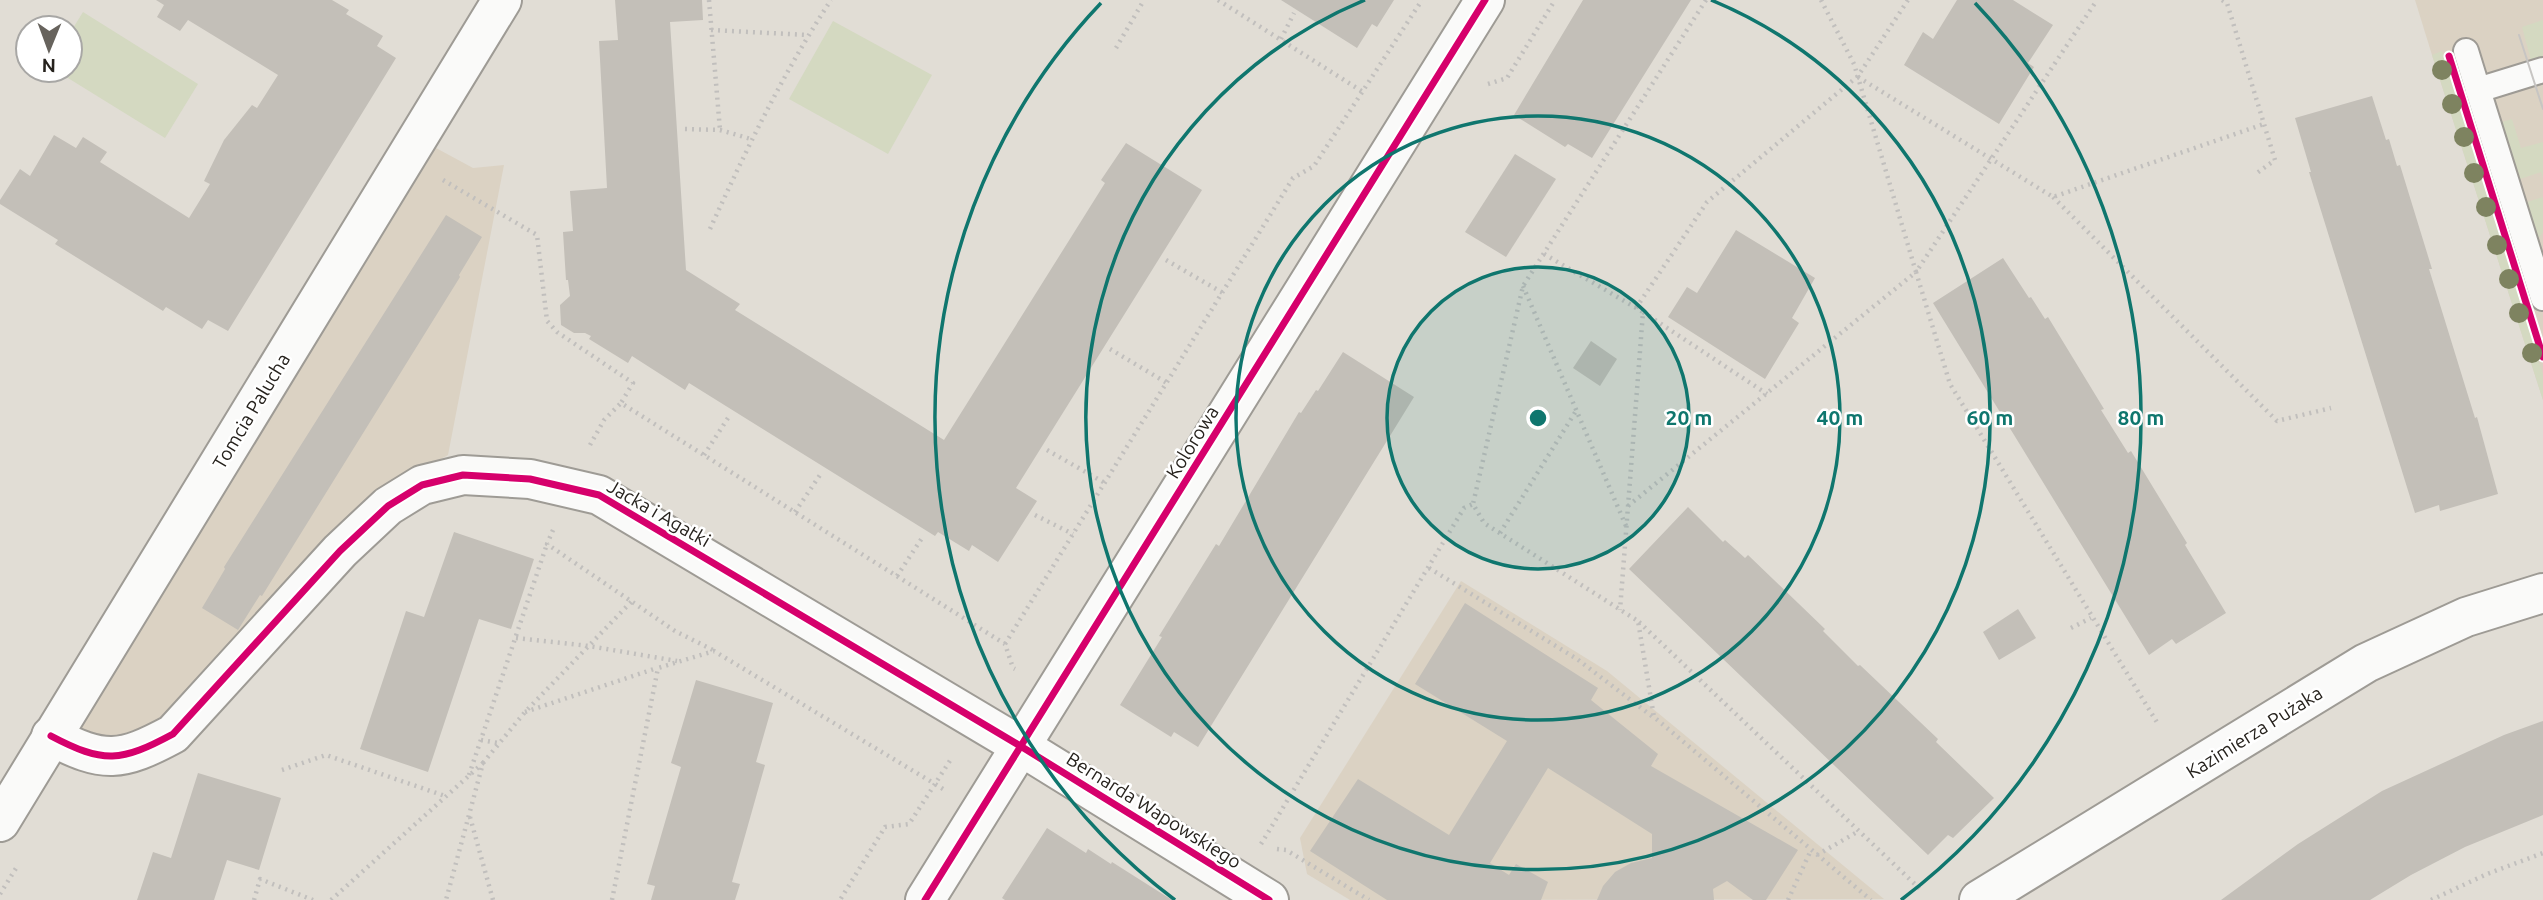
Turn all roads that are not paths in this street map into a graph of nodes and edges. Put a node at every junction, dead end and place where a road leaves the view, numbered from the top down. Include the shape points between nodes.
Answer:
1 (502, 0) edge
2 (1485, 0) edge
3 (2466, 51) dead end
4 (2543, 70) edge
5 (2478, 90) junction
6 (2538, 256) edge
7 (2543, 298) edge
8 (2543, 593) edge
9 (51, 736) junction
10 (1022, 747) junction
11 (0, 822) edge
12 (925, 900) edge
13 (1269, 900) edge
14 (1979, 900) edge

1 - 9 street, Tomcia Palucha
2 - 10 street, Kolorowa
3 - 5 lane
4 - 5 lane
5 - 6 lane
6 - 7 lane
8 - 14 street, Kazimierza Pużaka via 2466,617 2366,663
9 - 10 street, Jacka i Agatki via 82,752 116,757 140,752 173,734 340,551 388,506 422,485 463,475 530,479 599,495
9 - 11 street, Tomcia Palucha
10 - 12 street, Kolorowa
10 - 13 street, Bernarda Wapowskiego

